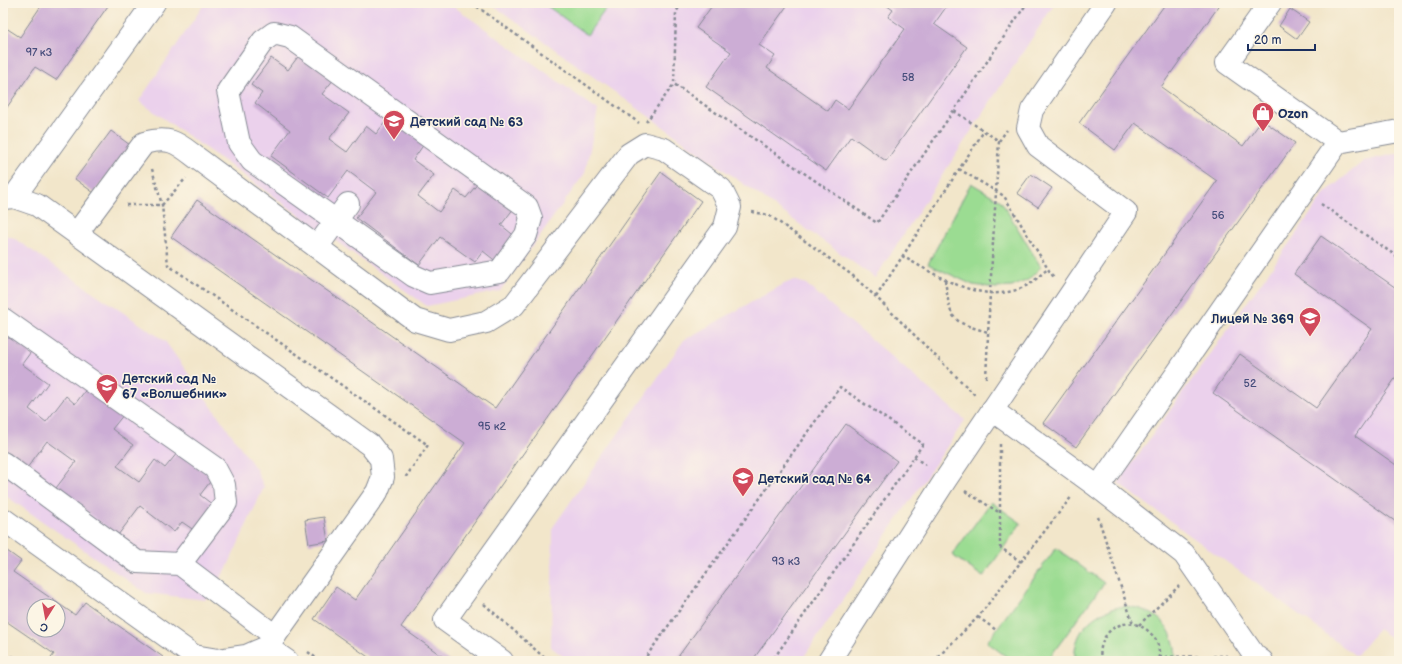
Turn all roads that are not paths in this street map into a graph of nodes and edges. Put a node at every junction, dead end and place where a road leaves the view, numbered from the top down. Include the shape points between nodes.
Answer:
1 (154, 3) edge
2 (1106, 3) edge
3 (1270, 3) edge
4 (1399, 131) edge
5 (1338, 142) junction
6 (8, 197) edge
7 (342, 213) junction
8 (77, 233) junction
9 (317, 247) junction
10 (3, 319) edge
11 (992, 410) junction
12 (3, 463) edge
13 (1092, 483) junction
14 (3, 519) edge
15 (180, 564) junction
16 (271, 642) junction
17 (1258, 658) edge
18 (287, 661) edge
19 (502, 661) edge
20 (829, 661) edge

1 - 6 lane
2 - 11 lane via 1032,110 1028,128 1038,146 1126,212
3 - 5 lane via 1227,63
4 - 5 lane
5 - 13 lane
6 - 8 lane via 37,205
7 - 7 lane via 252,161 239,143 228,91 263,42 274,33 290,37 527,207 531,218 526,235 500,271 430,283 414,276
7 - 9 lane
8 - 9 lane via 144,143 157,140 173,141
8 - 16 lane via 370,444 381,459 383,477 377,492
9 - 19 lane via 415,320 449,330 486,322 514,305 629,154 645,144 664,150 721,189 730,207 725,227 445,620
10 - 15 lane via 215,468 224,485 226,503
11 - 13 lane
11 - 20 lane
12 - 15 lane via 137,562
13 - 17 lane via 1184,554
14 - 16 lane via 194,656 218,660 246,656
15 - 16 lane
16 - 18 lane

